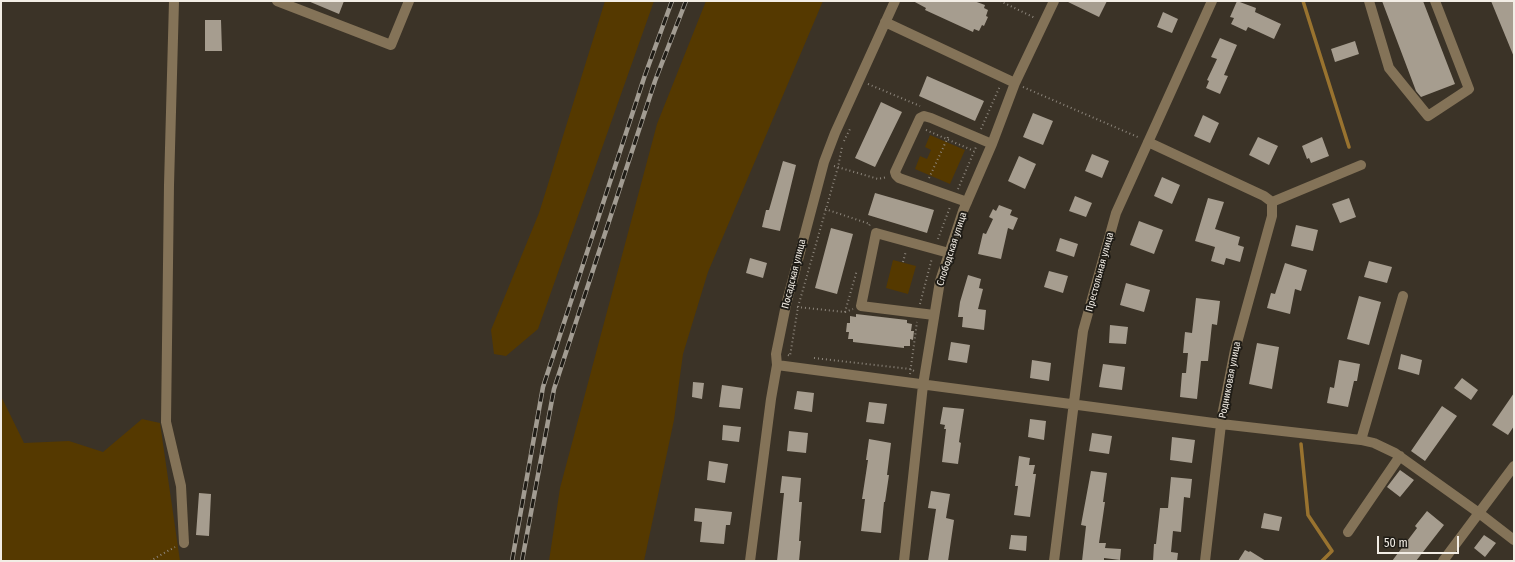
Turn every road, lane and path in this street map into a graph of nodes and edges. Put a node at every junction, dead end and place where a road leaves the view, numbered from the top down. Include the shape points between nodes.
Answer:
1 (174, 1) edge
2 (277, 1) edge
3 (409, 1) edge
4 (895, 1) edge
5 (1000, 1) edge
6 (1054, 1) edge
7 (1212, 1) edge
8 (1370, 1) edge
9 (1435, 1) edge
10 (1044, 21) junction
11 (885, 22) junction
12 (1015, 83) junction
13 (916, 125) junction
14 (851, 126) dead end
15 (952, 127) junction
16 (947, 139) junction
17 (1148, 142) junction
18 (992, 144) junction
19 (974, 151) dead end
20 (824, 162) junction
21 (1361, 165) dead end
22 (838, 167) junction
23 (896, 175) junction
24 (925, 187) junction
25 (967, 202) junction
26 (1272, 202) junction
27 (812, 205) junction
28 (826, 209) junction
29 (868, 231) dead end
30 (949, 253) junction
31 (857, 268) dead end
32 (1403, 296) dead end
33 (786, 304) junction
34 (798, 307) junction
35 (934, 315) junction
36 (776, 354) junction
37 (777, 365) junction
38 (923, 385) junction
39 (1075, 403) junction
40 (1221, 424) junction
41 (1361, 440) junction
42 (1400, 456) junction
43 (1514, 466) edge
44 (1479, 513) junction
45 (1348, 532) dead end
46 (1514, 540) edge
47 (184, 543) joint
48 (150, 561) edge
49 (750, 561) edge
50 (904, 561) edge
51 (1054, 561) edge
52 (1205, 561) edge
53 (1443, 561) edge

1 - 47 street via 166,422 181,486
2 - 3 street via 391,45
4 - 11 street, Посадская улица
5 - 10 path
6 - 10 street, Слободская улица
7 - 17 street, Престольная улица
8 - 9 street via 1389,68 1428,116 1469,89
10 - 12 street, Слободская улица
11 - 12 street
11 - 20 street, Посадская улица
12 - 17 path
12 - 18 street, Слободская улица
13 - 15 street via 924,116
13 - 16 path
13 - 23 street via 895,172
14 - 22 path via 842,146
15 - 16 path
15 - 18 street
16 - 19 path
16 - 24 path
17 - 26 street
17 - 39 street, Престольная улица via 1116,213 1083,331
18 - 25 street, Слободская улица
20 - 22 path
20 - 27 street, Посадская улица
21 - 26 street
22 - 23 path via 878,179
22 - 28 path
23 - 24 street
24 - 25 street
25 - 30 street, Слободская улица
26 - 40 street, Родниковая улица via 1272,216 1235,350
27 - 28 path
27 - 33 street, Посадская улица
28 - 29 path via 870,224
28 - 34 path
30 - 35 street, Слободская улица via 940,281
30 - 35 street via 876,233 861,306
31 - 34 path via 845,312
32 - 41 street
33 - 34 path
33 - 36 street, Посадская улица
34 - 36 path via 790,356
35 - 38 street, Слободская улица
36 - 37 street, Посадская улица
37 - 38 street
37 - 49 street, Посадская улица
38 - 39 street
38 - 50 street, Слободская улица
39 - 40 street
39 - 51 street, Престольная улица
40 - 41 street
40 - 52 street, Родниковая улица
41 - 42 street
42 - 44 street
42 - 45 street
43 - 44 street
44 - 46 street
44 - 53 street
47 - 48 path

